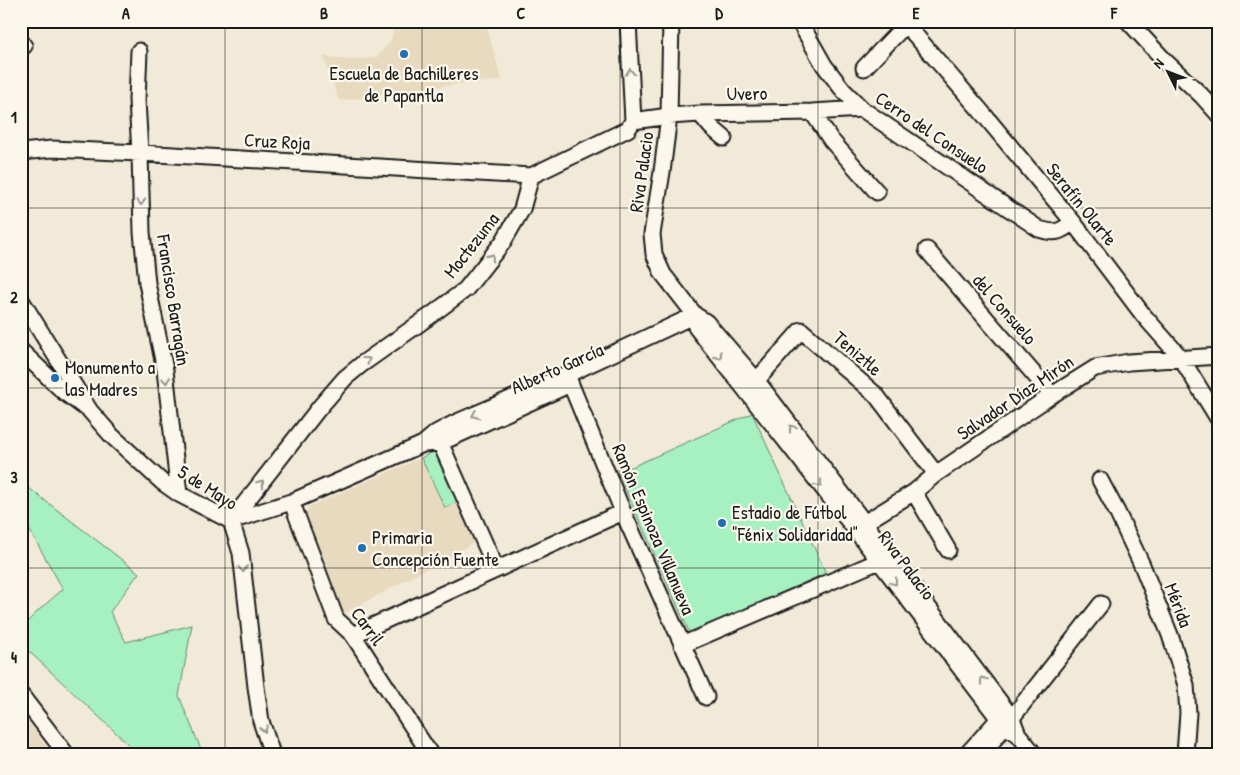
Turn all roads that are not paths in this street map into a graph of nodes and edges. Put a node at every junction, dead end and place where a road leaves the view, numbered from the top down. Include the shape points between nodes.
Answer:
1 (628, 21) edge
2 (671, 21) edge
3 (799, 21) edge
4 (1128, 21) edge
5 (906, 22) edge
6 (140, 51) dead end
7 (864, 68) dead end
8 (862, 109) junction
9 (812, 112) junction
10 (700, 114) junction
11 (1219, 115) edge
12 (669, 116) junction
13 (633, 121) junction
14 (724, 138) dead end
15 (21, 152) edge
16 (140, 153) junction
17 (531, 176) junction
18 (877, 192) dead end
19 (1073, 222) junction
20 (927, 250) dead end
21 (21, 300) edge
22 (699, 321) junction
23 (21, 351) edge
24 (1219, 356) edge
25 (1181, 358) junction
26 (569, 379) junction
27 (752, 386) junction
28 (1052, 395) junction
29 (90, 411) junction
30 (1219, 420) edge
31 (438, 438) junction
32 (936, 474) junction
33 (1100, 480) dead end
34 (914, 492) junction
35 (179, 494) junction
36 (295, 511) dead end
37 (623, 512) junction
38 (231, 522) junction
39 (859, 526) junction
40 (948, 550) dead end
41 (884, 559) junction
42 (496, 569) junction
43 (1101, 604) dead end
44 (353, 635) junction
45 (682, 645) junction
46 (21, 695) edge
47 (706, 698) dead end
48 (1008, 722) junction
49 (66, 754) edge
50 (272, 754) edge
51 (430, 754) edge
52 (967, 754) edge
53 (982, 754) edge
54 (1034, 754) edge
55 (1185, 754) edge

13 -> 1 street
2 - 12 street, Riva Palacio
3 - 8 street, Cerro del Consuelo via 824,65
4 - 11 street
5 - 7 street
5 - 19 street, Serafín Olarte
6 - 16 street, Francisco Barragán via 137,100
8 - 9 street, Uvero
8 - 19 street, Cerro del Consuelo via 1038,229 1052,233
9 - 10 street, Uvero
9 - 18 street via 831,140
10 - 12 street, Uvero
10 - 14 street
12 - 13 street, Uvero
12 - 22 street, Riva Palacio via 652,234 654,254 663,274
13 - 17 street via 628,129
15 - 16 street, Cruz Roja via 52,149
16 - 17 street, Cruz Roja
16 -> 35 street, Francisco Barragán via 142,232 165,370
38 -> 17 street, Moctezuma via 345,378 466,289 503,242 522,209
19 - 25 street, Serafín Olarte via 1144,316
20 - 28 street, del Consuelo
21 - 29 street, 5 de Mayo
22 - 26 street, Alberto García
22 - 27 street, Riva Palacio
23 - 29 street via 64,392
24 - 25 street, Salvador Díaz Mirón
25 - 28 street, Salvador Díaz Mirón via 1095,368
25 - 30 street, Serafín Olarte
26 - 31 street, Alberto García
26 - 37 street, Ramón Espinoza Villanueva
27 - 32 street, Teniztle via 802,330 876,395
27 - 39 street, Riva Palacio
28 - 32 street, Salvador Díaz Mirón
29 - 35 street, 5 de Mayo via 112,436
31 - 38 street, Alberto García via 291,502
31 - 42 street
32 - 34 street, Salvador Díaz Mirón
33 - 55 street, Mérida via 1142,565 1186,686
34 - 39 street, Salvador Díaz Mirón
34 - 40 street
35 - 38 street, 5 de Mayo
36 - 44 street, Carril via 336,619
37 - 42 street
37 - 45 street, Ramón Espinoza Villanueva
38 -> 50 street, 5 de Mayo via 241,553 261,722
39 - 41 street, Riva Palacio
41 - 45 street
41 - 48 street, Riva Palacio
42 - 44 street
43 - 48 street
44 - 51 street, Carril
45 - 47 street, Ramón Espinoza Villanueva
46 - 49 street
48 - 52 street
48 - 53 street
48 - 54 street, Riva Palacio

